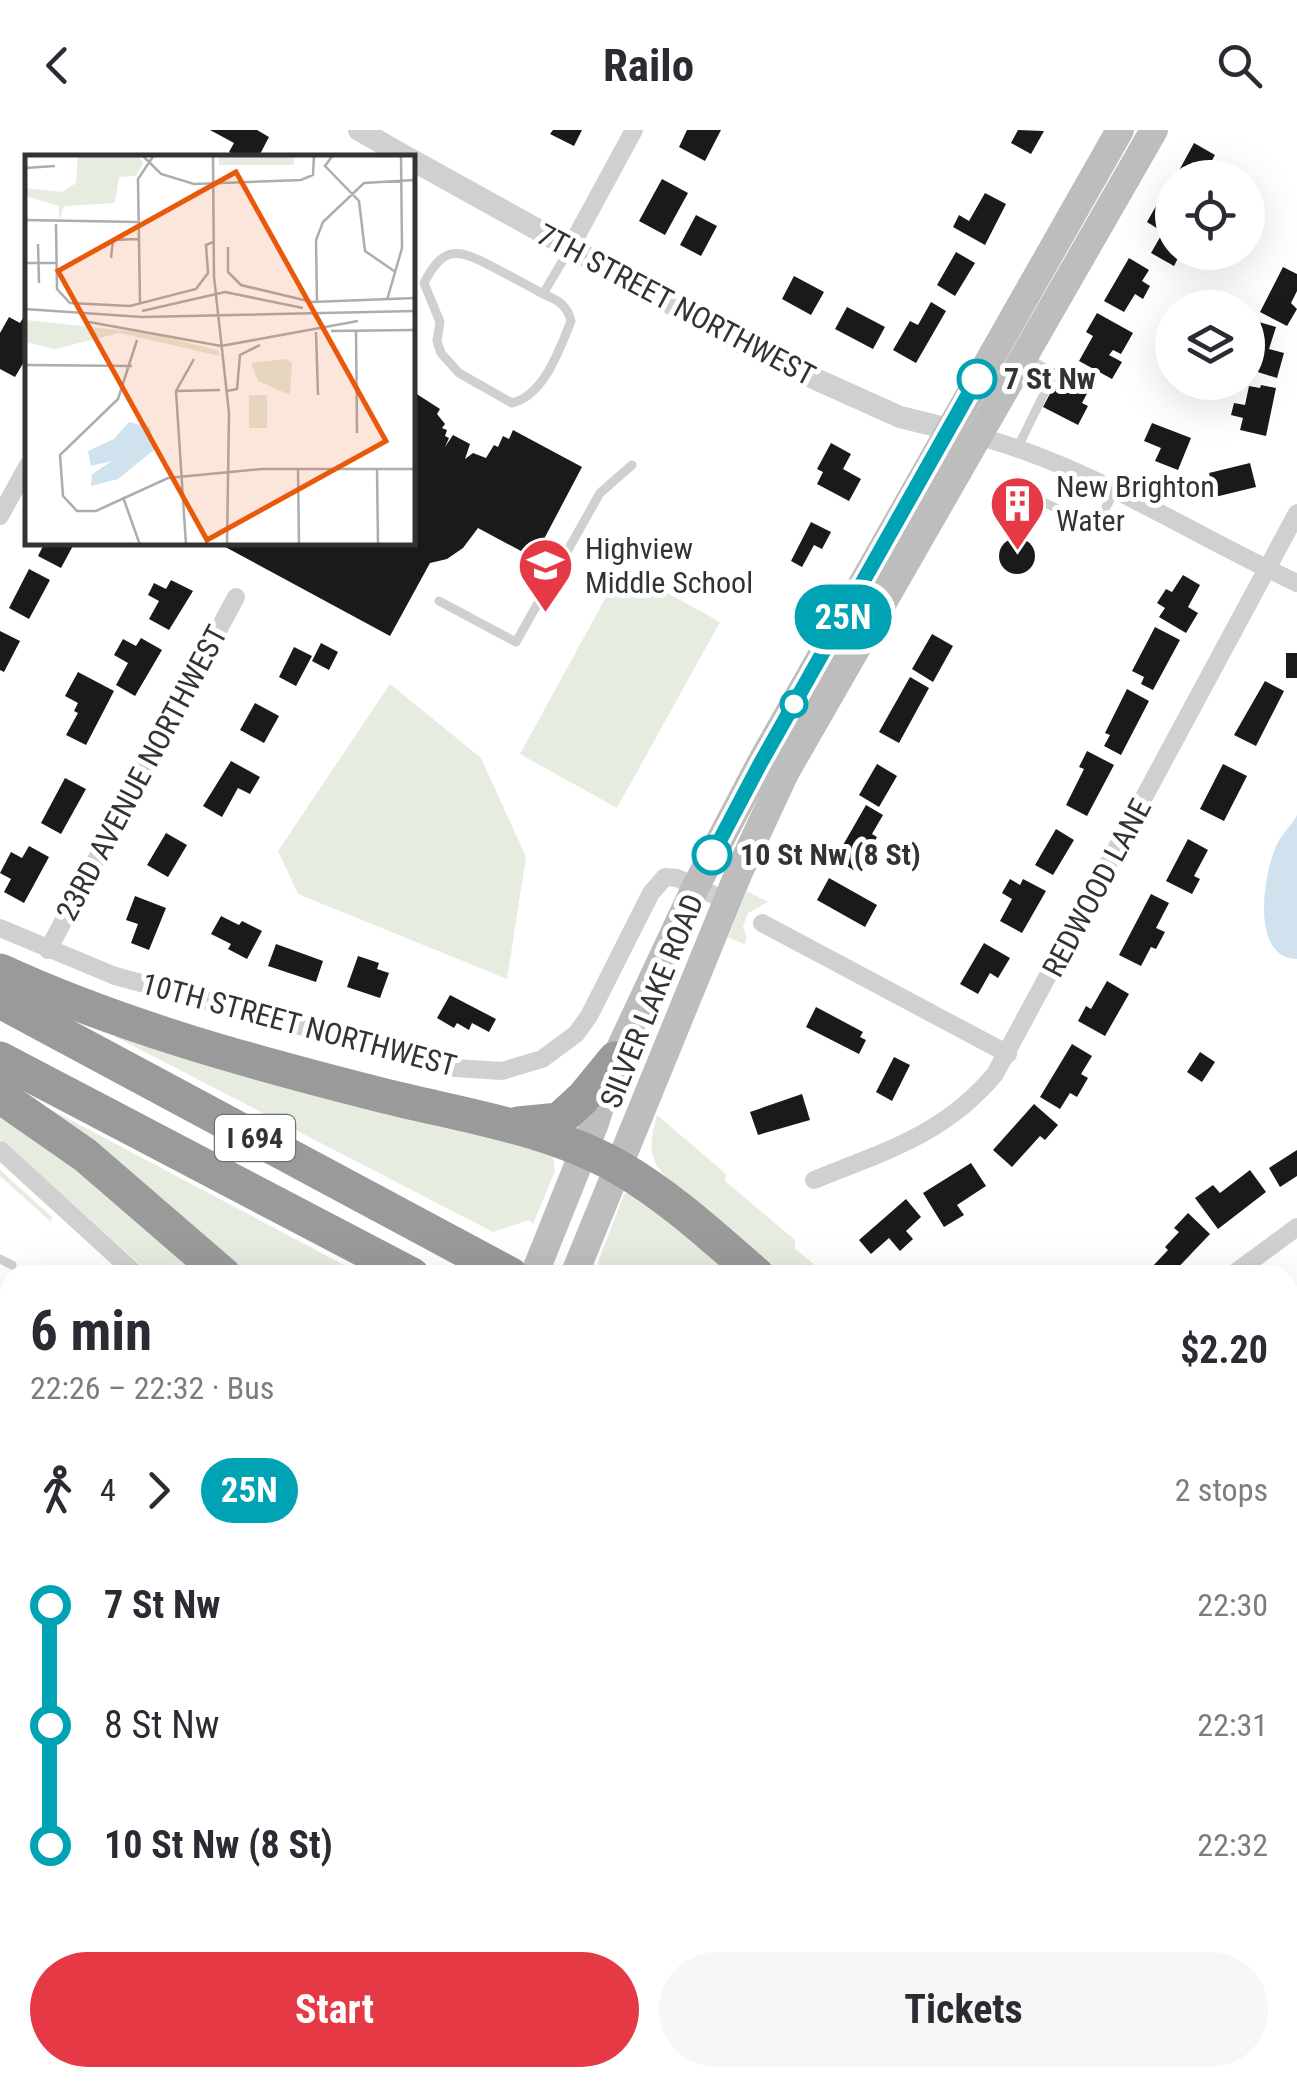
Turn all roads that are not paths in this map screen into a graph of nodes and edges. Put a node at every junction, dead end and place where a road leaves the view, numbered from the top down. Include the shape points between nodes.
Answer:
1 (359, 130) edge
2 (634, 130) edge
3 (1120, 130) edge
4 (1154, 130) edge
5 (403, 155) edge
6 (415, 162) edge
7 (570, 248) junction
8 (543, 294) junction
9 (1024, 357) junction
10 (949, 428) junction
11 (979, 436) junction
12 (1018, 447) junction
13 (632, 465) dead end
14 (25, 470) edge
15 (1010, 486) dead end
16 (1115, 491) junction
17 (1297, 513) edge
18 (0, 516) edge
19 (1270, 569) junction
20 (1297, 583) edge
21 (236, 596) dead end
22 (439, 601) dead end
23 (696, 886) junction
24 (727, 901) junction
25 (762, 923) dead end
26 (0, 928) edge
27 (48, 950) junction
28 (0, 971) edge
29 (0, 1001) edge
30 (1008, 1054) junction
31 (0, 1058) edge
32 (615, 1059) junction
33 (0, 1096) edge
34 (500, 1125) junction
35 (0, 1150) edge
36 (584, 1151) junction
37 (620, 1168) junction
38 (814, 1180) dead end
39 (1297, 1226) edge
40 (126, 1265) edge
41 (212, 1265) edge
42 (393, 1265) edge
43 (492, 1265) edge
44 (538, 1265) edge
45 (578, 1265) edge
46 (745, 1265) edge
47 (1245, 1265) edge

1 - 5 street, 7TH STREET NORTHWEST
2 - 7 street
3 - 10 main road
4 - 9 main road, SILVER LAKE ROAD
6 - 7 street, 7TH STREET NORTHWEST
7 - 8 lane
7 - 10 street, 7TH STREET NORTHWEST via 787,367 900,417
8 - 8 lane via 463,251 437,262 424,284 440,322 441,354 459,373 512,402 536,390 571,321 568,310
9 - 11 main road, SILVER LAKE ROAD
9 - 12 lane via 1054,373
10 - 11 street
10 - 23 main road
11 - 12 street
11 - 24 main road, SILVER LAKE ROAD via 785,773
12 - 16 street
13 - 22 lane via 600,493 516,642
14 - 18 street
15 - 16 lane via 1095,527
16 - 19 street
17 - 19 street, REDWOOD LANE
19 - 20 street
19 - 30 street, REDWOOD LANE
21 - 27 street, 23RD AVENUE NORTHWEST
23 - 24 street
23 - 27 street, 10TH STREET NORTHWEST via 665,877 658,883 576,1034 542,1059 502,1070 455,1068 148,986
23 - 32 main road
24 - 37 main road, SILVER LAKE ROAD
25 - 30 street
26 - 27 street, 10TH STREET NORTHWEST
28 - 34 highway via 131,1025
29 - 43 highway, I 694
30 - 38 street, REDWOOD LANE via 976,1097 933,1130
31 - 42 highway, I 694
32 - 34 highway via 559,1120
32 - 36 main road
33 - 41 highway via 85,1155
34 - 36 highway
35 - 40 street
36 - 37 highway
36 - 44 main road
37 - 45 main road, SILVER LAKE ROAD
37 - 46 highway
39 - 47 street

